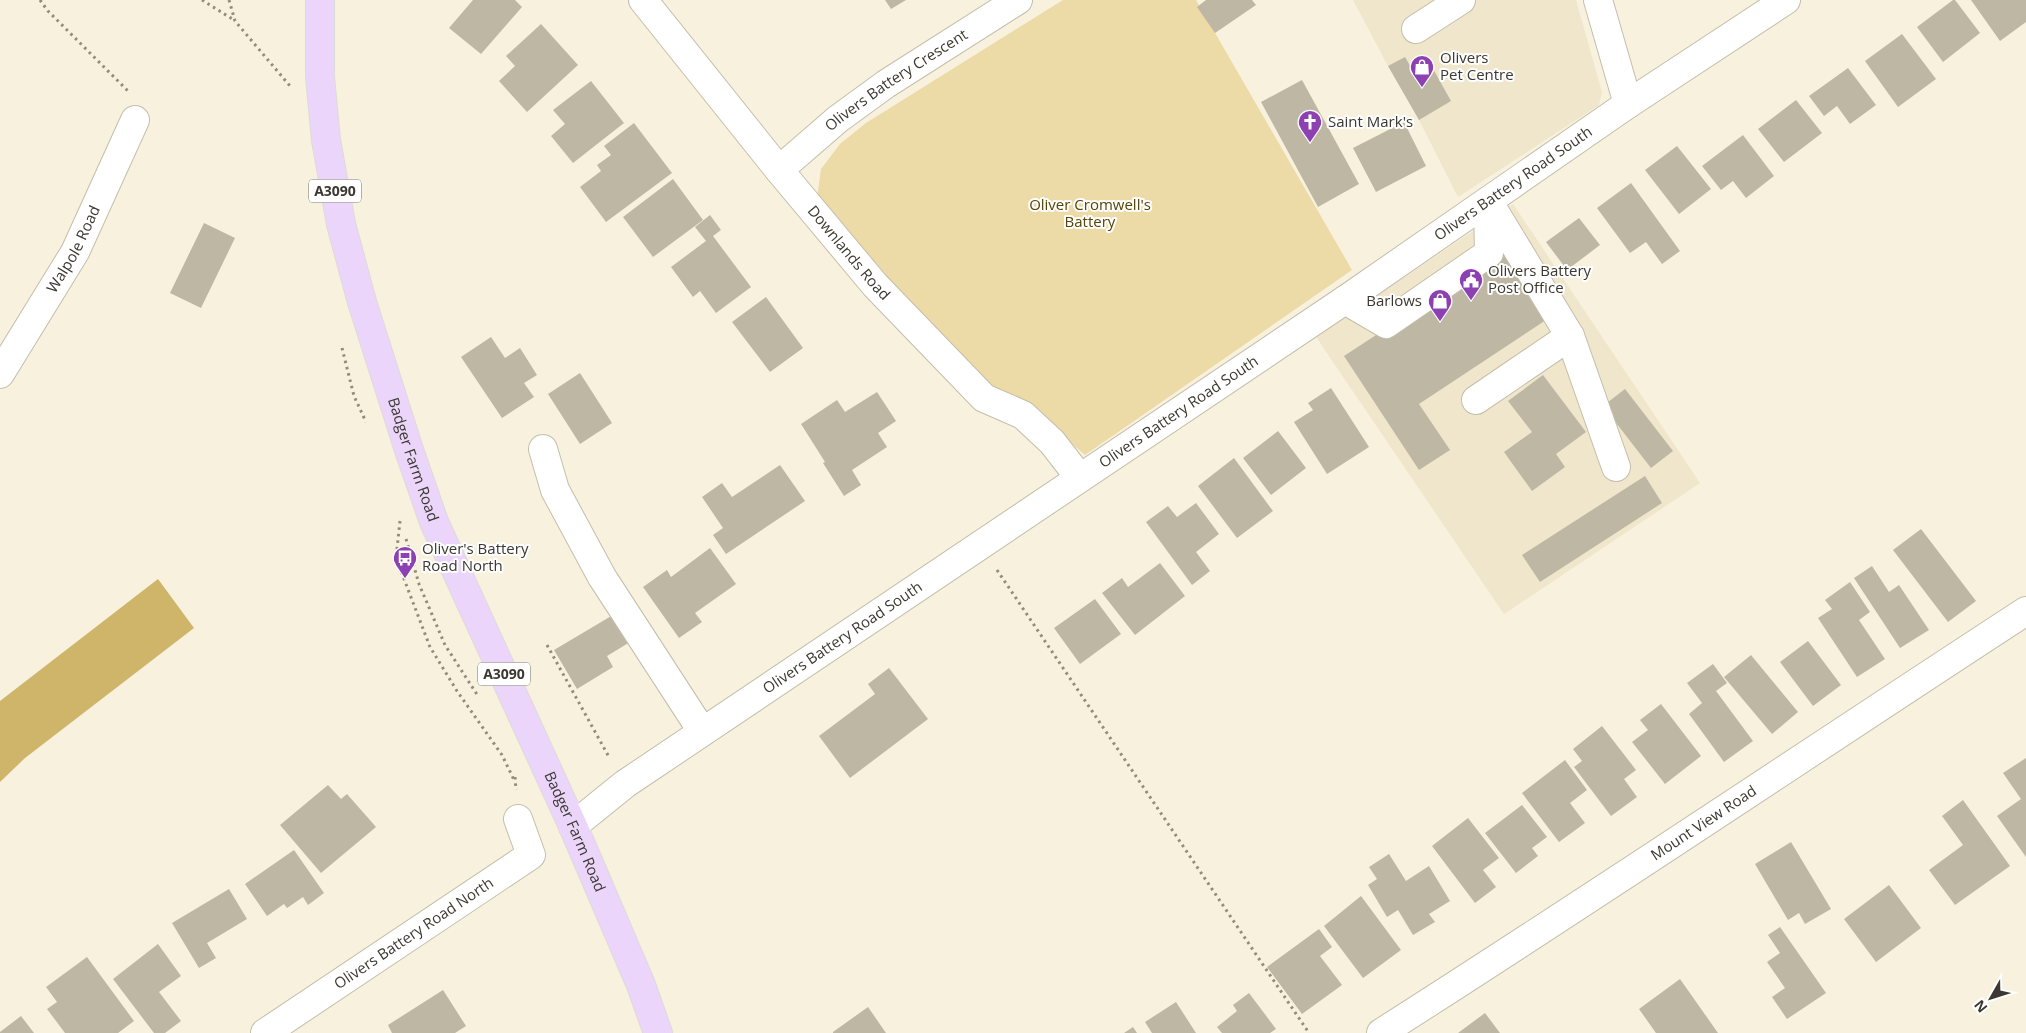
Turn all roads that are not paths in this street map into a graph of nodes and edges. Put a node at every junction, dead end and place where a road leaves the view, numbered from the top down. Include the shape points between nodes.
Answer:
1 (320, 0) edge
2 (643, 0) edge
3 (1018, 0) edge
4 (1461, 0) edge
5 (1598, 0) edge
6 (1786, 0) edge
7 (1416, 29) dead end
8 (1628, 104) junction
9 (134, 120) road end
10 (779, 170) junction
11 (1488, 201) junction
12 (1345, 300) junction
13 (1570, 336) junction
14 (0, 374) edge
15 (1476, 400) dead end
16 (543, 449) dead end
17 (1616, 467) dead end
18 (1080, 478) junction
19 (2026, 611) edge
20 (702, 732) junction
21 (518, 819) dead end
22 (573, 826) junction
23 (265, 1033) edge
24 (658, 1033) edge
25 (1381, 1033) edge

1 - 22 main road, Badger Farm Road / A3090 via 320,77 326,140 341,224 362,302 434,522
2 - 10 street, Downlands Road
3 - 10 street, Olivers Battery Crescent via 886,84 838,119
4 - 7 street
5 - 8 street
6 - 8 street, Olivers Battery Road South
8 - 11 street, Olivers Battery Road South
9 - 14 street, Walpole Road via 75,252
10 - 18 street, Downlands Road via 875,285 960,374 984,398 1023,416 1052,442
11 - 12 street, Olivers Battery Road South
11 - 12 street via 1489,253 1386,324
11 - 13 street
12 - 18 street, Olivers Battery Road South
13 - 15 street
13 - 17 street
16 - 20 street via 555,490 602,577
18 - 20 street, Olivers Battery Road South
19 - 25 street, Mount View Road via 1514,949
20 - 22 street, Olivers Battery Road South via 625,784
21 - 23 street, Olivers Battery Road North via 531,854
22 - 24 main road, Badger Farm Road / A3090 via 641,984

